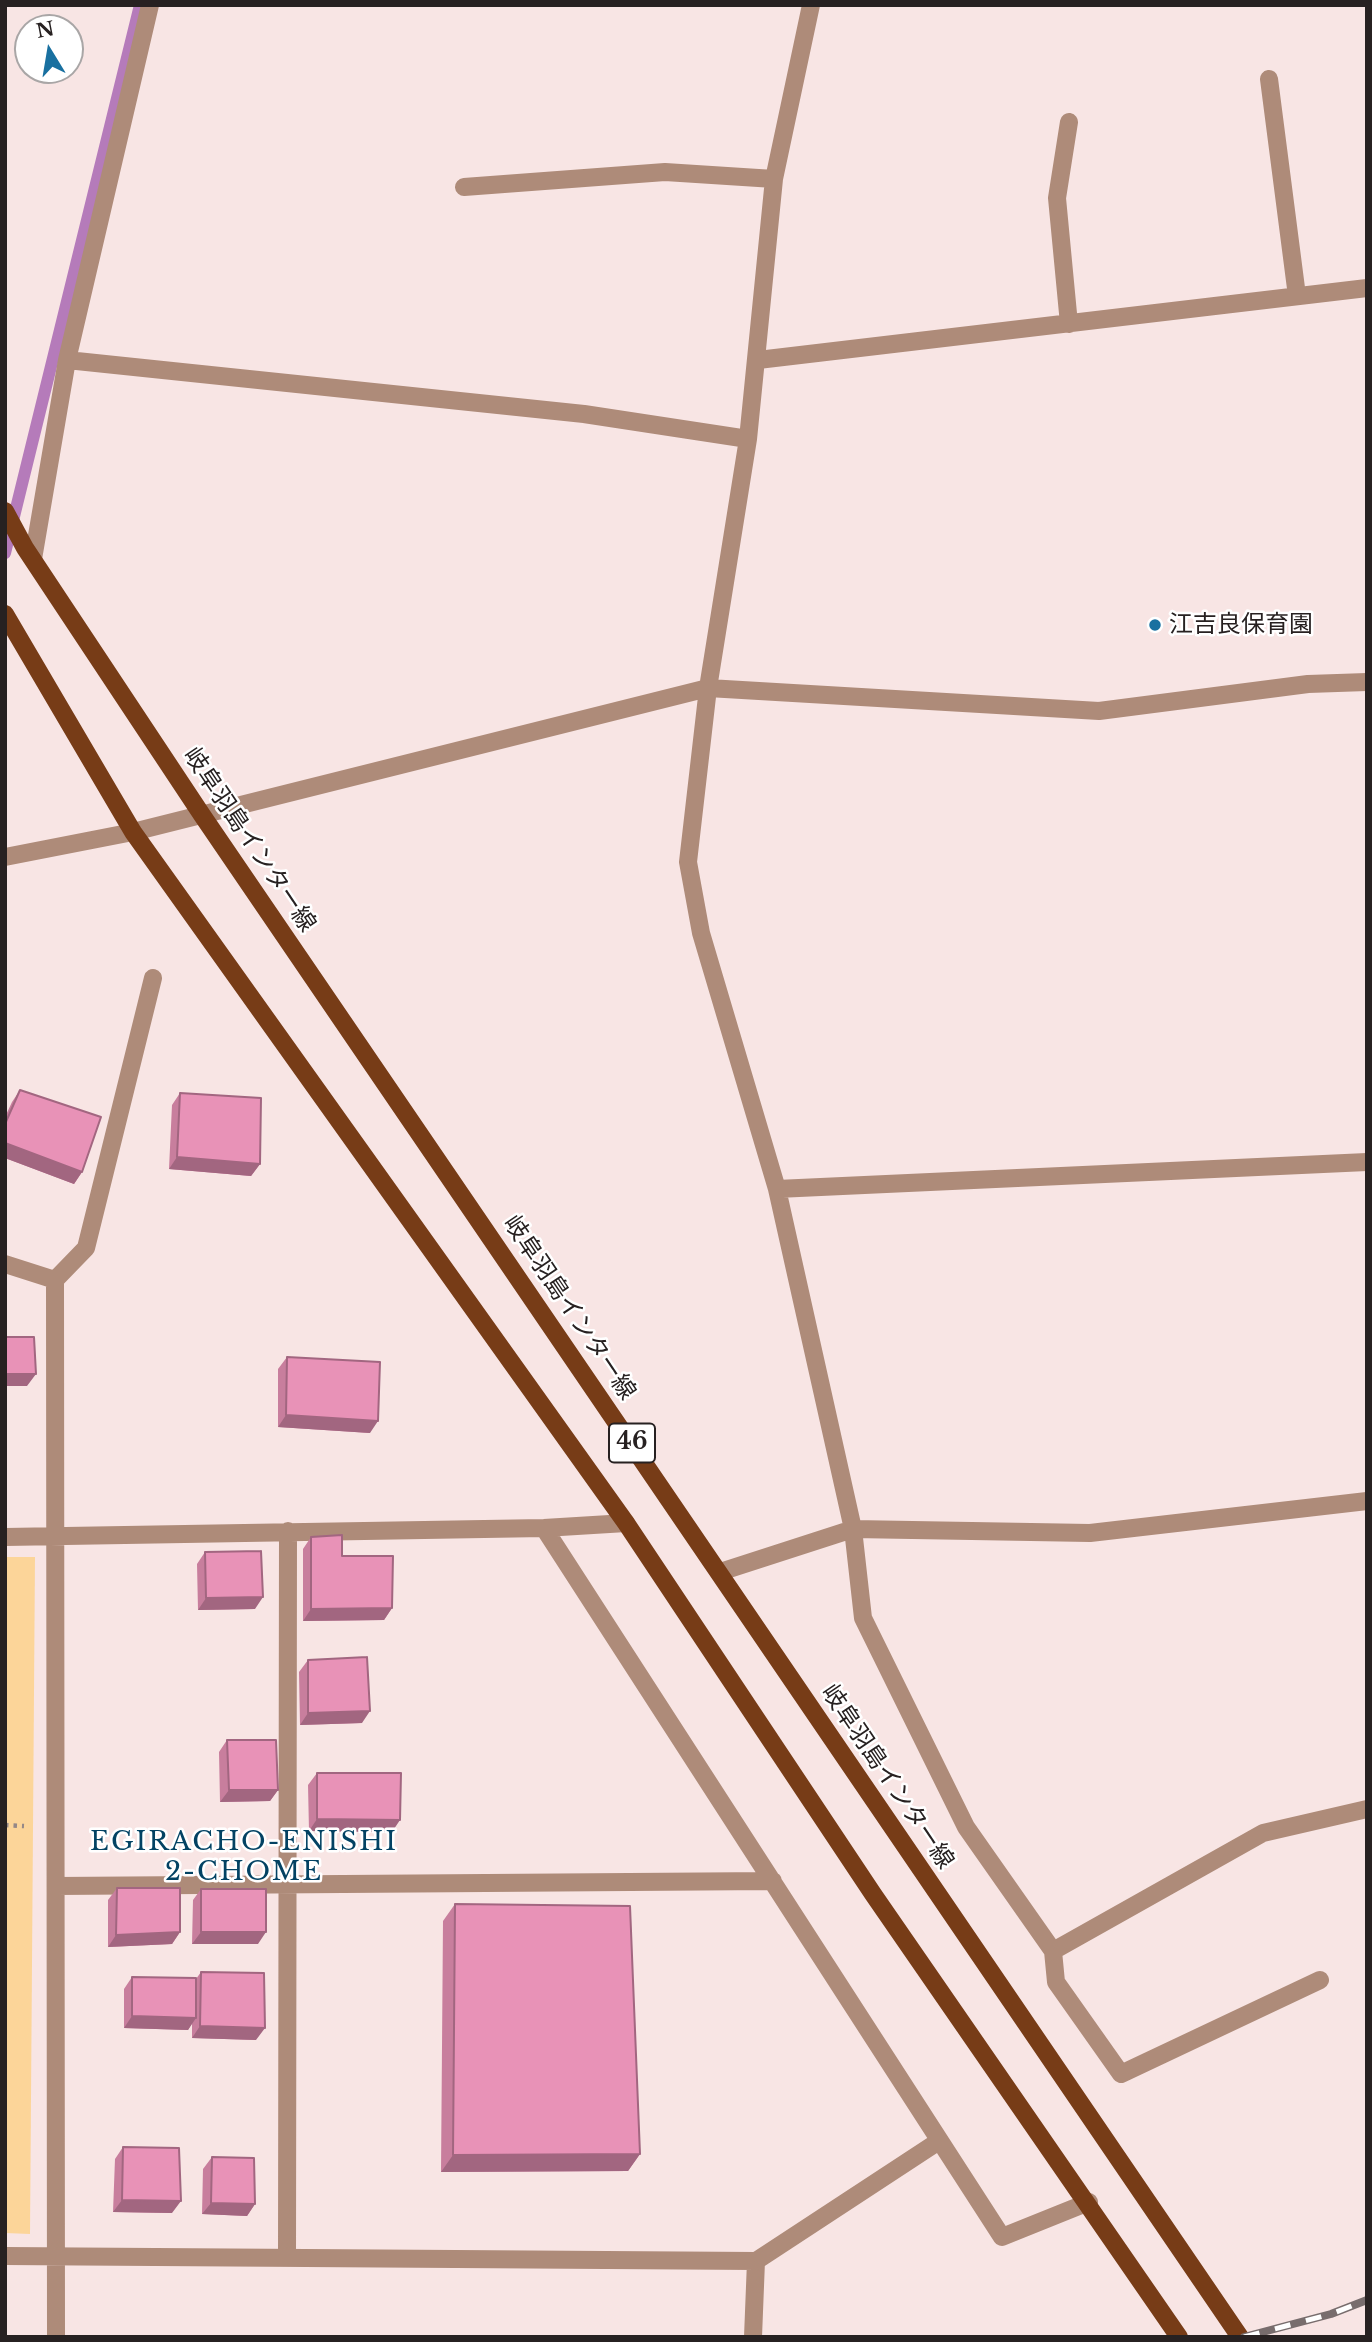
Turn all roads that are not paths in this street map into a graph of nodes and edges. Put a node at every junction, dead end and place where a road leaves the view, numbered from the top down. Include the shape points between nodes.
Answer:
1 (150, 5) edge
2 (811, 5) edge
3 (1269, 79) dead end
4 (1069, 122) dead end
5 (774, 178) junction
6 (464, 187) dead end
7 (1367, 288) edge
8 (1297, 296) junction
9 (1069, 324) junction
10 (67, 360) junction
11 (758, 360) junction
12 (748, 439) junction
13 (5, 511) edge
14 (29, 553) junction
15 (5, 614) edge
16 (1367, 682) edge
17 (708, 688) junction
18 (202, 815) junction
19 (133, 832) junction
20 (5, 857) edge
21 (153, 978) dead end
22 (1367, 1162) edge
23 (777, 1189) junction
24 (5, 1265) edge
25 (55, 1280) junction
26 (1367, 1501) edge
27 (626, 1523) junction
28 (544, 1528) junction
29 (853, 1529) junction
30 (288, 1531) junction
31 (55, 1535) junction
32 (5, 1537) edge
33 (720, 1573) junction
34 (1367, 1809) edge
35 (773, 1881) junction
36 (288, 1884) junction
37 (56, 1886) junction
38 (1053, 1951) junction
39 (1320, 1980) dead end
40 (939, 2141) junction
41 (1089, 2202) junction
42 (5, 2256) edge
43 (56, 2256) junction
44 (287, 2258) junction
45 (756, 2261) junction
46 (55, 2337) edge
47 (753, 2337) edge
48 (1179, 2337) edge
49 (1240, 2337) edge

1 - 10 street
2 - 5 street
3 - 8 street
4 - 9 street via 1057,198
5 - 6 street via 664,172
5 - 11 street
7 - 8 street
8 - 9 street
9 - 11 street
10 - 12 street via 584,414
10 - 14 street
11 - 12 street
12 - 17 street
13 - 14 main road, 岐阜羽島インター線 / 46
14 - 18 main road, 岐阜羽島インター線 / 46
15 - 19 main road, 46
16 - 17 street via 1308,684 1099,711
17 - 18 street
17 - 23 street via 688,862 701,933
18 - 19 street
18 - 33 main road, 岐阜羽島インター線 / 46
19 - 20 street
19 - 27 main road, 46
21 - 25 street via 86,1248
22 - 23 street
23 - 29 street
24 - 25 street
25 - 31 street
26 - 29 street via 1090,1533
27 - 28 street
27 - 41 main road, 46 via 873,1894
28 - 30 street
28 - 35 street
29 - 33 street
29 - 38 street via 863,1618 966,1826
30 - 31 street
30 - 36 street
31 - 32 street
31 - 37 street
33 - 49 main road, 岐阜羽島インター線 / 46
34 - 38 street via 1263,1833
35 - 36 street
35 - 40 street
36 - 37 street
36 - 44 street
37 - 43 street
38 - 39 street via 1056,1982 1121,2074
40 - 41 street via 1002,2238
40 - 45 street
41 - 48 main road, 46
42 - 43 street
43 - 44 street
43 - 46 street
44 - 45 street
45 - 47 street

